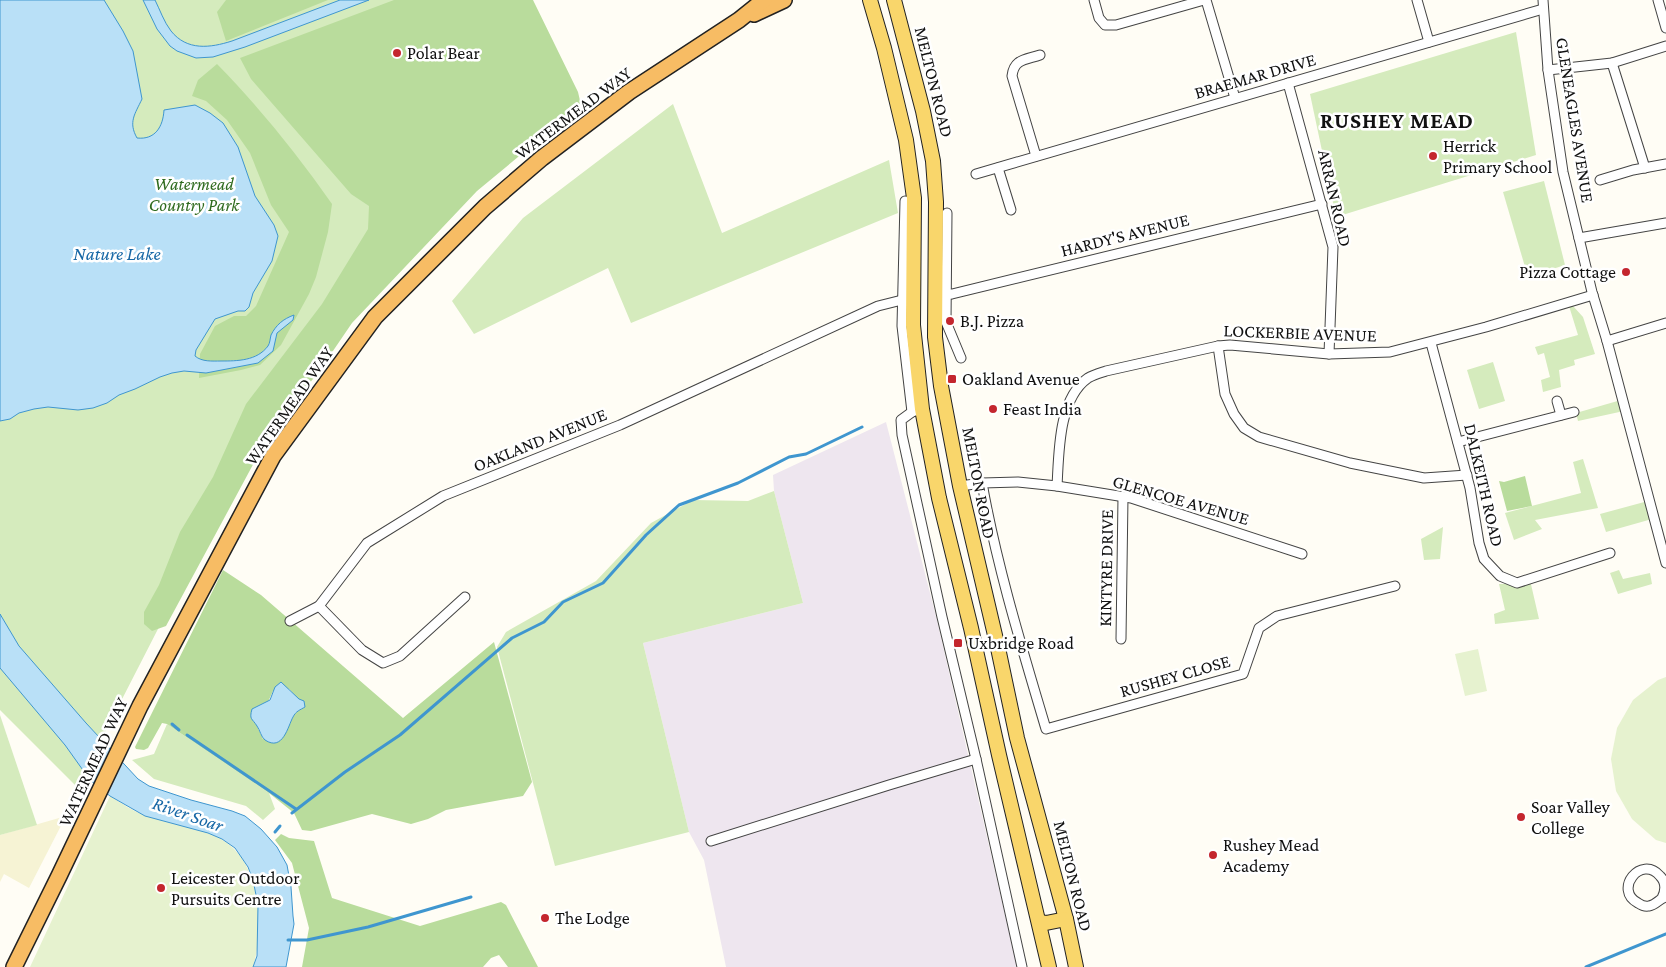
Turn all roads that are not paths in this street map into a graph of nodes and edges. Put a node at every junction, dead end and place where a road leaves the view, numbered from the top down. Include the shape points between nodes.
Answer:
1 (764, 0) edge
2 (784, 0) edge
3 (870, 0) edge
4 (894, 0) edge
5 (1094, 0) edge
6 (1205, 0) edge
7 (1417, 0) edge
8 (1658, 0) edge
9 (1543, 4) edge
10 (739, 20) junction
11 (1666, 28) edge
12 (1429, 42) junction
13 (1666, 46) edge
14 (1040, 55) dead end
15 (1612, 63) junction
16 (1548, 70) junction
17 (1288, 83) junction
18 (1235, 98) junction
19 (1036, 156) junction
20 (1666, 164) edge
21 (998, 168) junction
22 (1645, 168) junction
23 (976, 174) dead end
24 (1600, 180) dead end
25 (935, 196) junction
26 (909, 200) junction
27 (1322, 204) junction
28 (1011, 210) dead end
29 (947, 213) dead end
30 (1666, 223) edge
31 (1579, 238) junction
32 (941, 295) junction
33 (1594, 296) junction
34 (909, 298) junction
35 (1666, 323) edge
36 (1607, 341) junction
37 (1431, 343) junction
38 (1218, 346) junction
39 (1329, 354) junction
40 (961, 358) dead end
41 (1557, 401) dead end
42 (917, 410) junction
43 (1574, 412) dead end
44 (1561, 415) junction
45 (1458, 442) junction
46 (1467, 475) junction
47 (982, 483) junction
48 (960, 486) junction
49 (1057, 486) junction
50 (1123, 497) junction
51 (1610, 553) dead end
52 (1302, 554) dead end
53 (976, 558) junction
54 (1666, 563) edge
55 (1396, 586) dead end
56 (465, 597) dead end
57 (319, 606) junction
58 (290, 622) dead end
59 (971, 627) junction
60 (1121, 639) dead end
61 (976, 759) junction
62 (711, 840) dead end
63 (1664, 897) edge
64 (1066, 918) junction
65 (1039, 922) junction
66 (14, 967) edge
67 (1022, 967) edge
68 (1049, 967) edge
69 (1076, 967) edge

1 - 10 highway, WATERMEAD WAY
2 - 10 highway, WATERMEAD WAY
3 - 26 main road via 906,140
4 - 25 main road, MELTON ROAD via 923,111 933,160
5 - 6 street via 1099,18 1106,24
6 - 18 street
7 - 12 street
8 - 11 street
9 - 12 street, BRAEMAR DRIVE
9 - 16 street, GLENEAGLES AVENUE
10 - 66 highway, WATERMEAD WAY via 629,92 542,158 485,207 375,317 273,456 140,706
12 - 17 street, BRAEMAR DRIVE
13 - 15 street
14 - 19 street via 1017,62 1012,76
15 - 16 street
15 - 22 street
16 - 31 street, GLENEAGLES AVENUE via 1563,172
17 - 18 street, BRAEMAR DRIVE
17 - 27 street, ARRAN ROAD
18 - 19 street, BRAEMAR DRIVE
19 - 21 street, BRAEMAR DRIVE
20 - 22 street
21 - 23 street, BRAEMAR DRIVE
21 - 28 street
22 - 24 street
25 - 26 main road
25 - 32 main road, MELTON ROAD
26 - 34 main road
27 - 32 street, HARDY'S AVENUE
27 - 39 street, ARRAN ROAD via 1333,247
29 - 32 street
30 - 31 street
31 - 33 street, GLENEAGLES AVENUE
32 - 40 street via 946,322
32 - 48 main road, MELTON ROAD via 935,336
33 - 36 street, GLENEAGLES AVENUE
33 - 37 street, LOCKERBIE AVENUE
34 - 42 main road
34 - 57 street, OAKLAND AVENUE via 878,306 620,426 443,496 367,543
35 - 36 street
36 - 54 street, GLENEAGLES AVENUE
37 - 39 street, LOCKERBIE AVENUE via 1390,352
37 - 45 street, DALKEITH ROAD
38 - 39 street, LOCKERBIE AVENUE
38 - 46 street via 1225,394 1234,414 1244,428 1259,437 1350,463 1424,478
38 - 49 street, LOCKERBIE AVENUE via 1088,378 1076,389 1068,404
41 - 44 street
42 - 59 main road
42 - 61 street via 901,420 902,435
43 - 44 street
44 - 45 street
45 - 46 street, DALKEITH ROAD
46 - 51 street, DALKEITH ROAD via 1484,559 1500,576 1517,583
47 - 48 street, GLENCOE AVENUE
47 - 49 street, GLENCOE AVENUE
47 - 55 street, RUSHEY CLOSE via 1010,604 1046,730 1243,674 1259,628 1277,616
48 - 53 main road, MELTON ROAD
49 - 50 street, GLENCOE AVENUE
50 - 52 street, GLENCOE AVENUE
50 - 60 street, KINTYRE DRIVE
53 - 59 main road via 970,566 982,620
53 - 64 main road, MELTON ROAD via 1017,738
56 - 57 street via 400,656 383,663 362,650
57 - 58 street, OAKLAND AVENUE
59 - 65 main road
61 - 62 street
61 - 67 street
63 - 63 street via 1650,906 1635,902 1629,892 1631,878 1641,870 1658,873 1665,885
64 - 65 main road
64 - 69 main road, MELTON ROAD
65 - 68 main road

